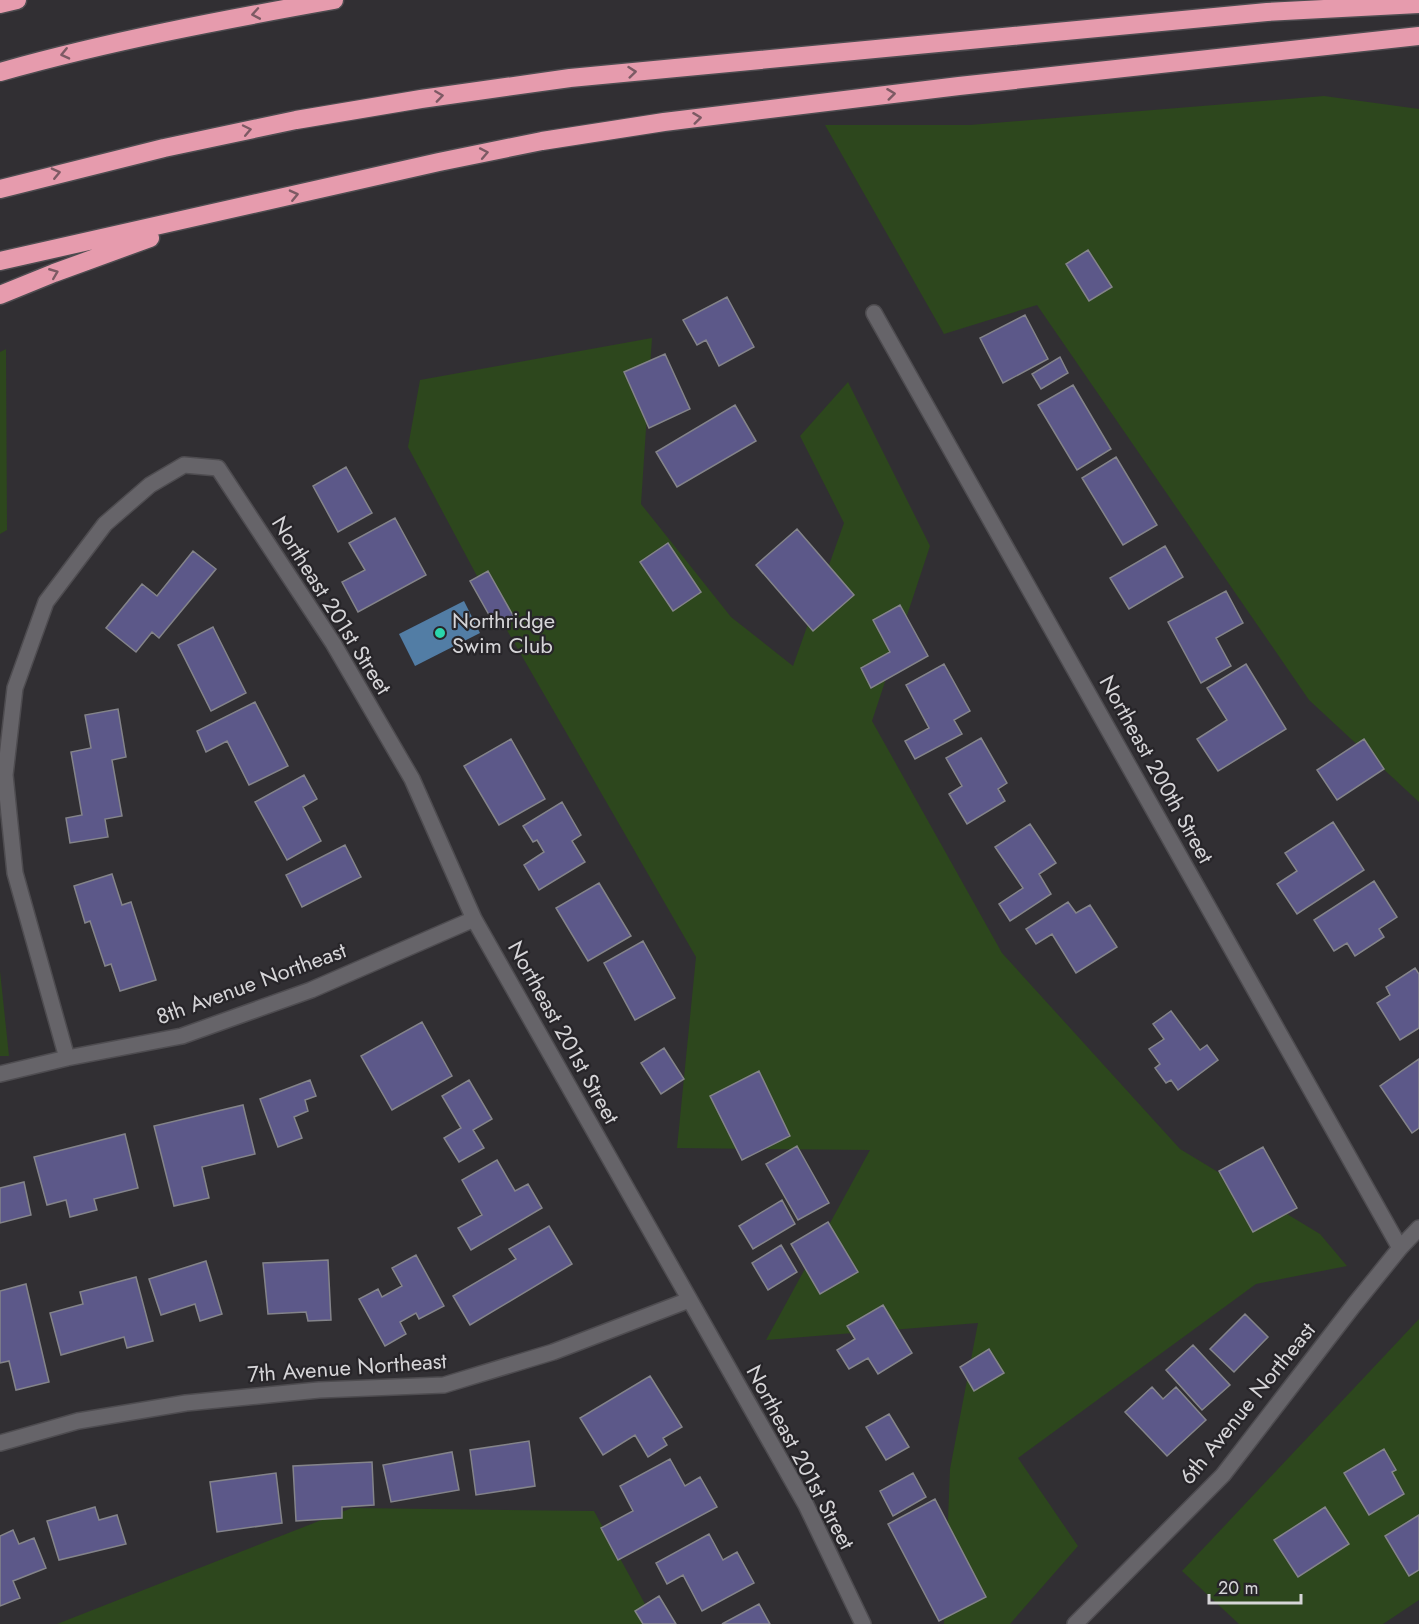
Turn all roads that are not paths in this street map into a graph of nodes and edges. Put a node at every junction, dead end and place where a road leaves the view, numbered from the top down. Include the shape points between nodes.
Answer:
1 (17, 0) edge
2 (334, 0) edge
3 (0, 4) edge
4 (1419, 4) edge
5 (1419, 36) edge
6 (0, 72) edge
7 (0, 189) edge
8 (237, 208) junction
9 (0, 261) edge
10 (0, 295) edge
11 (874, 313) dead end
12 (474, 919) junction
13 (66, 1058) junction
14 (0, 1074) edge
15 (1419, 1228) edge
16 (1400, 1248) junction
17 (689, 1300) junction
18 (0, 1443) edge
19 (863, 1624) edge
20 (1076, 1624) edge

1 - 3 highway
2 -> 6 highway via 204,24
7 -> 4 highway via 296,120 570,78 1267,12
8 -> 5 highway via 542,141 664,122
8 - 9 highway
10 -> 8 highway via 110,251
11 - 16 street, Northeast 200th Street
12 - 13 street, 8th Avenue Northeast via 311,990 183,1036
12 - 13 street, Northeast 201st Street via 412,779 333,643 218,468 184,465 150,485 105,524 46,602 15,688 4,775 15,873
12 - 17 street, Northeast 201st Street
13 - 14 street, 8th Avenue Northeast
15 - 16 street, 6th Avenue Northeast
16 - 20 street, 6th Avenue Northeast via 1223,1475
17 - 18 street, 7th Avenue Northeast via 553,1352 444,1385 319,1390 186,1403 78,1421
17 - 19 street, Northeast 201st Street via 806,1505

